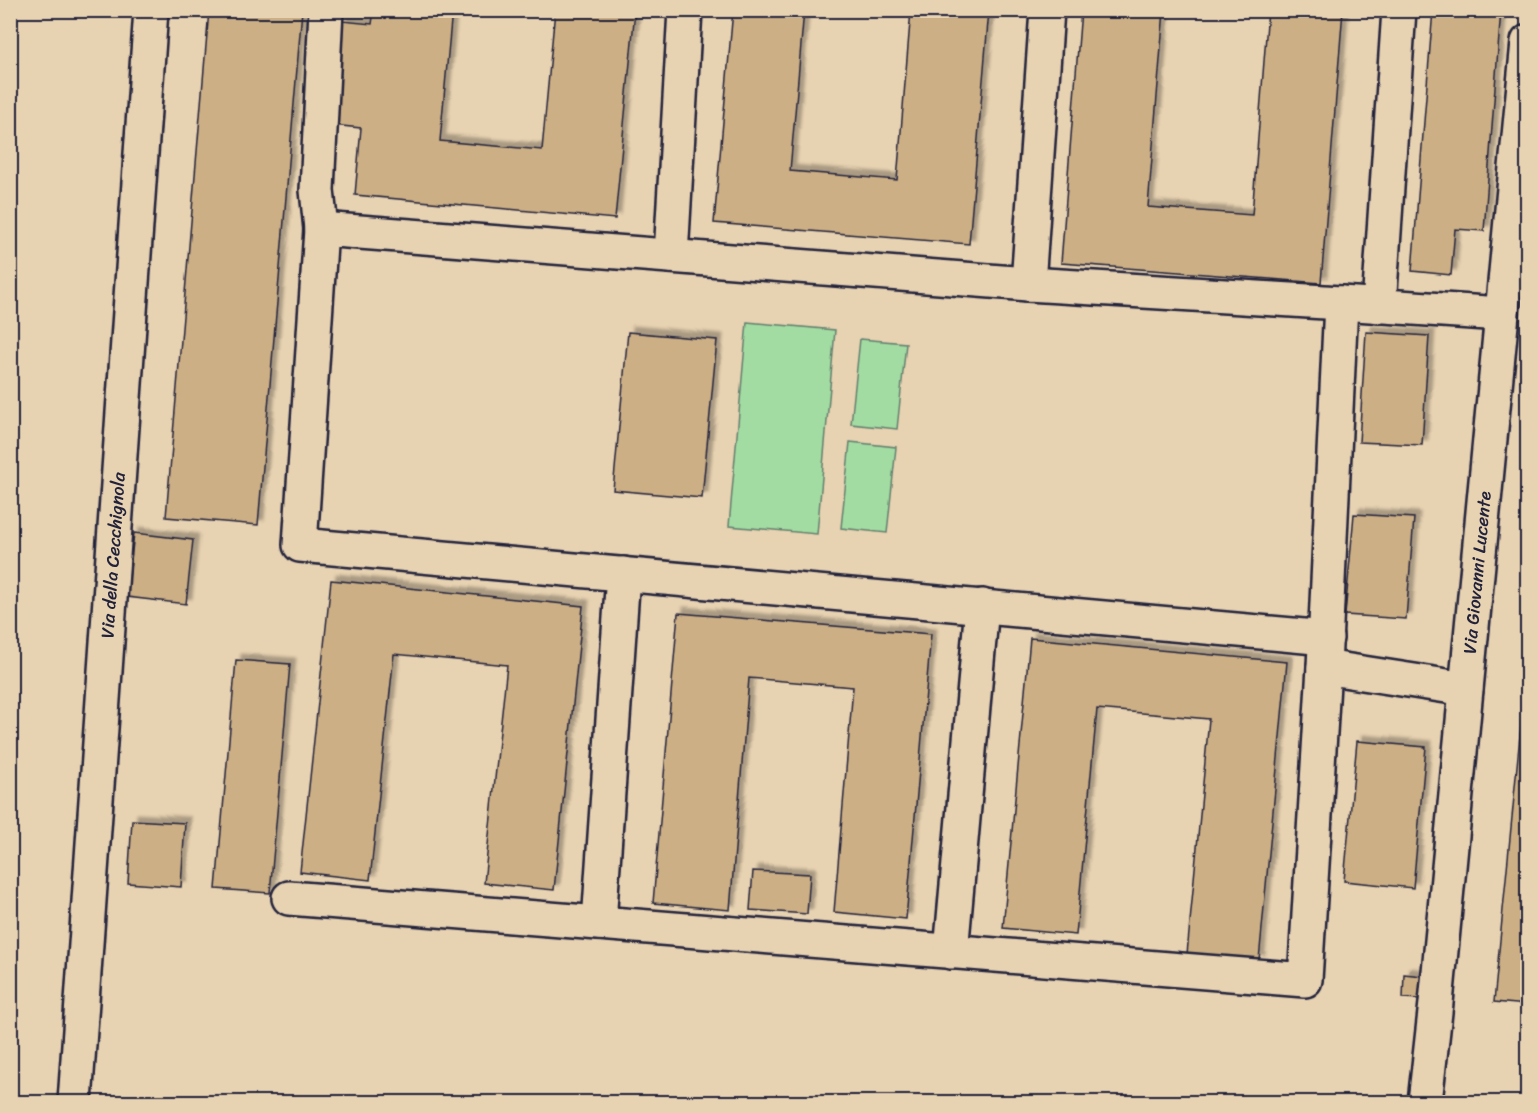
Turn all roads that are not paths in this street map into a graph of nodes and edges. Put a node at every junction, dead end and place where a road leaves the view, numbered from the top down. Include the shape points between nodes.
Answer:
1 (151, 10) edge
2 (326, 10) edge
3 (685, 10) edge
4 (1047, 10) edge
5 (1399, 10) edge
6 (1527, 42) edge
7 (321, 229) junction
8 (671, 256) junction
9 (1028, 284) junction
10 (1341, 303) junction
11 (1379, 306) junction
12 (1502, 314) junction
13 (623, 574) junction
14 (982, 606) junction
15 (1325, 652) junction
16 (1466, 689) junction
17 (289, 898) dead end
18 (598, 923) junction
19 (951, 952) junction
20 (75, 1102) edge
21 (1425, 1102) edge

1 - 20 street, Via della Cecchignola
2 - 7 street via 317,190
3 - 8 street
4 - 9 street
5 - 11 street
6 - 12 street, Via Giovanni Lucente
7 - 8 street
7 - 13 street via 300,545
8 - 9 street
9 - 10 street
10 - 11 street
10 - 15 street
11 - 12 street
12 - 16 street, Via Giovanni Lucente
13 - 14 street
13 - 18 street
14 - 15 street
14 - 19 street
15 - 16 street
15 - 19 street via 1305,981
16 - 21 street, Via Giovanni Lucente
17 - 18 street
18 - 19 street

